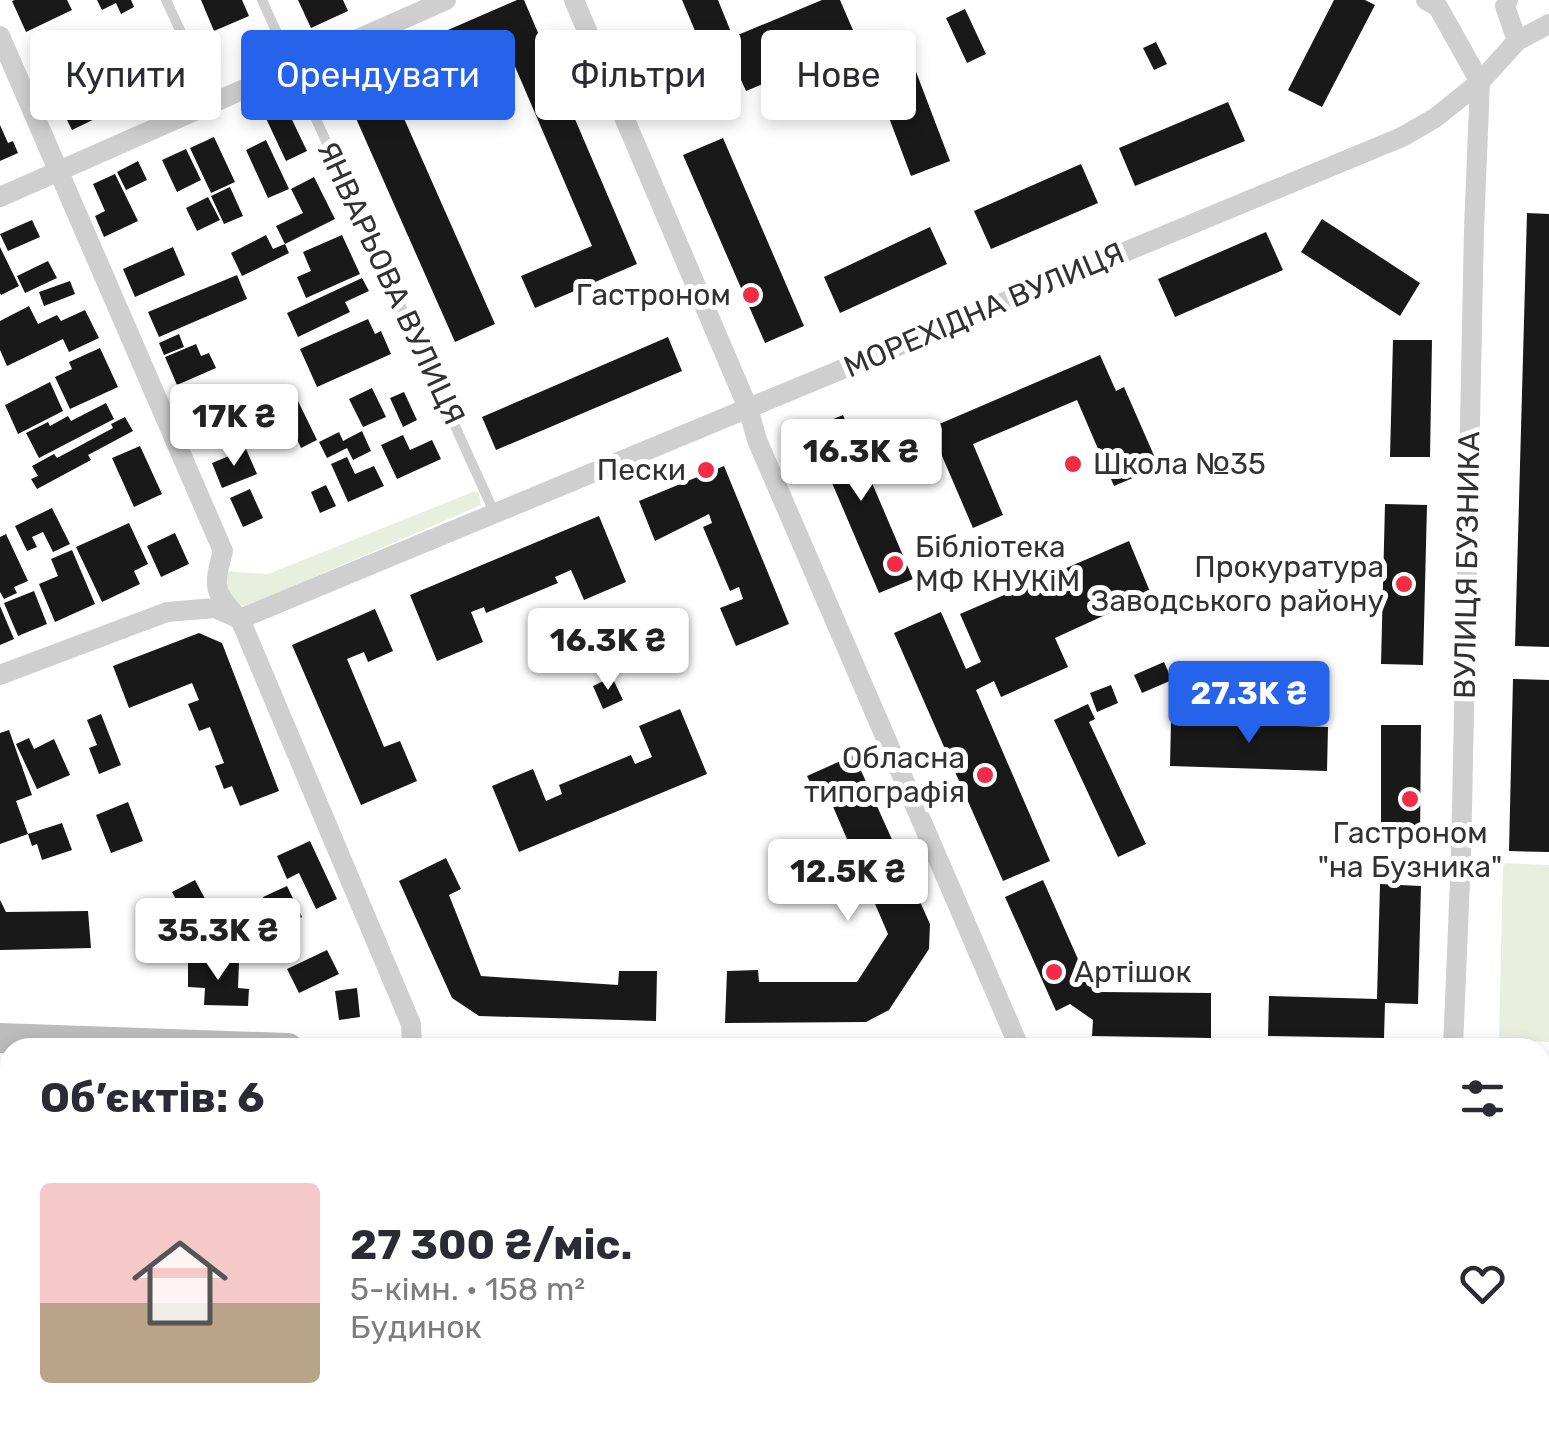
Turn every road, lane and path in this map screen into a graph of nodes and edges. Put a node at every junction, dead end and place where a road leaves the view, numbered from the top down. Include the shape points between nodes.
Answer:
1 (166, 0) edge
2 (262, 0) edge
3 (446, 0) edge
4 (574, 0) edge
5 (1426, 0) edge
6 (1508, 0) edge
7 (1549, 24) edge
8 (180, 30) edge
9 (275, 30) edge
10 (379, 30) edge
11 (0, 36) edge
12 (1517, 42) junction
13 (1480, 82) junction
14 (175, 120) edge
15 (315, 120) edge
16 (59, 171) junction
17 (0, 197) edge
18 (748, 408) junction
19 (494, 512) junction
20 (240, 619) junction
21 (0, 675) edge
22 (412, 1038) edge
23 (1013, 1038) edge
24 (1452, 1038) edge

1 - 8 lane
2 - 9 lane, ЯНВАРЬОВА ВУЛИЦЯ
3 - 10 street
4 - 18 street
5 - 13 street via 1438,6
6 - 12 street
7 - 12 street, МОРЕХІДНА ВУЛИЦЯ
11 - 16 street
12 - 13 street, МОРЕХІДНА ВУЛИЦЯ
13 - 18 street, МОРЕХІДНА ВУЛИЦЯ via 1402,137
13 - 24 street, ВУЛИЦЯ БУЗНИКА
14 - 16 street
15 - 19 lane, ЯНВАРЬОВА ВУЛИЦЯ
16 - 17 street
16 - 20 street via 223,551 214,581 220,600
18 - 19 street, МОРЕХІДНА ВУЛИЦЯ
18 - 23 street
19 - 20 street, МОРЕХІДНА ВУЛИЦЯ
20 - 21 street via 215,608 166,612
20 - 22 street

